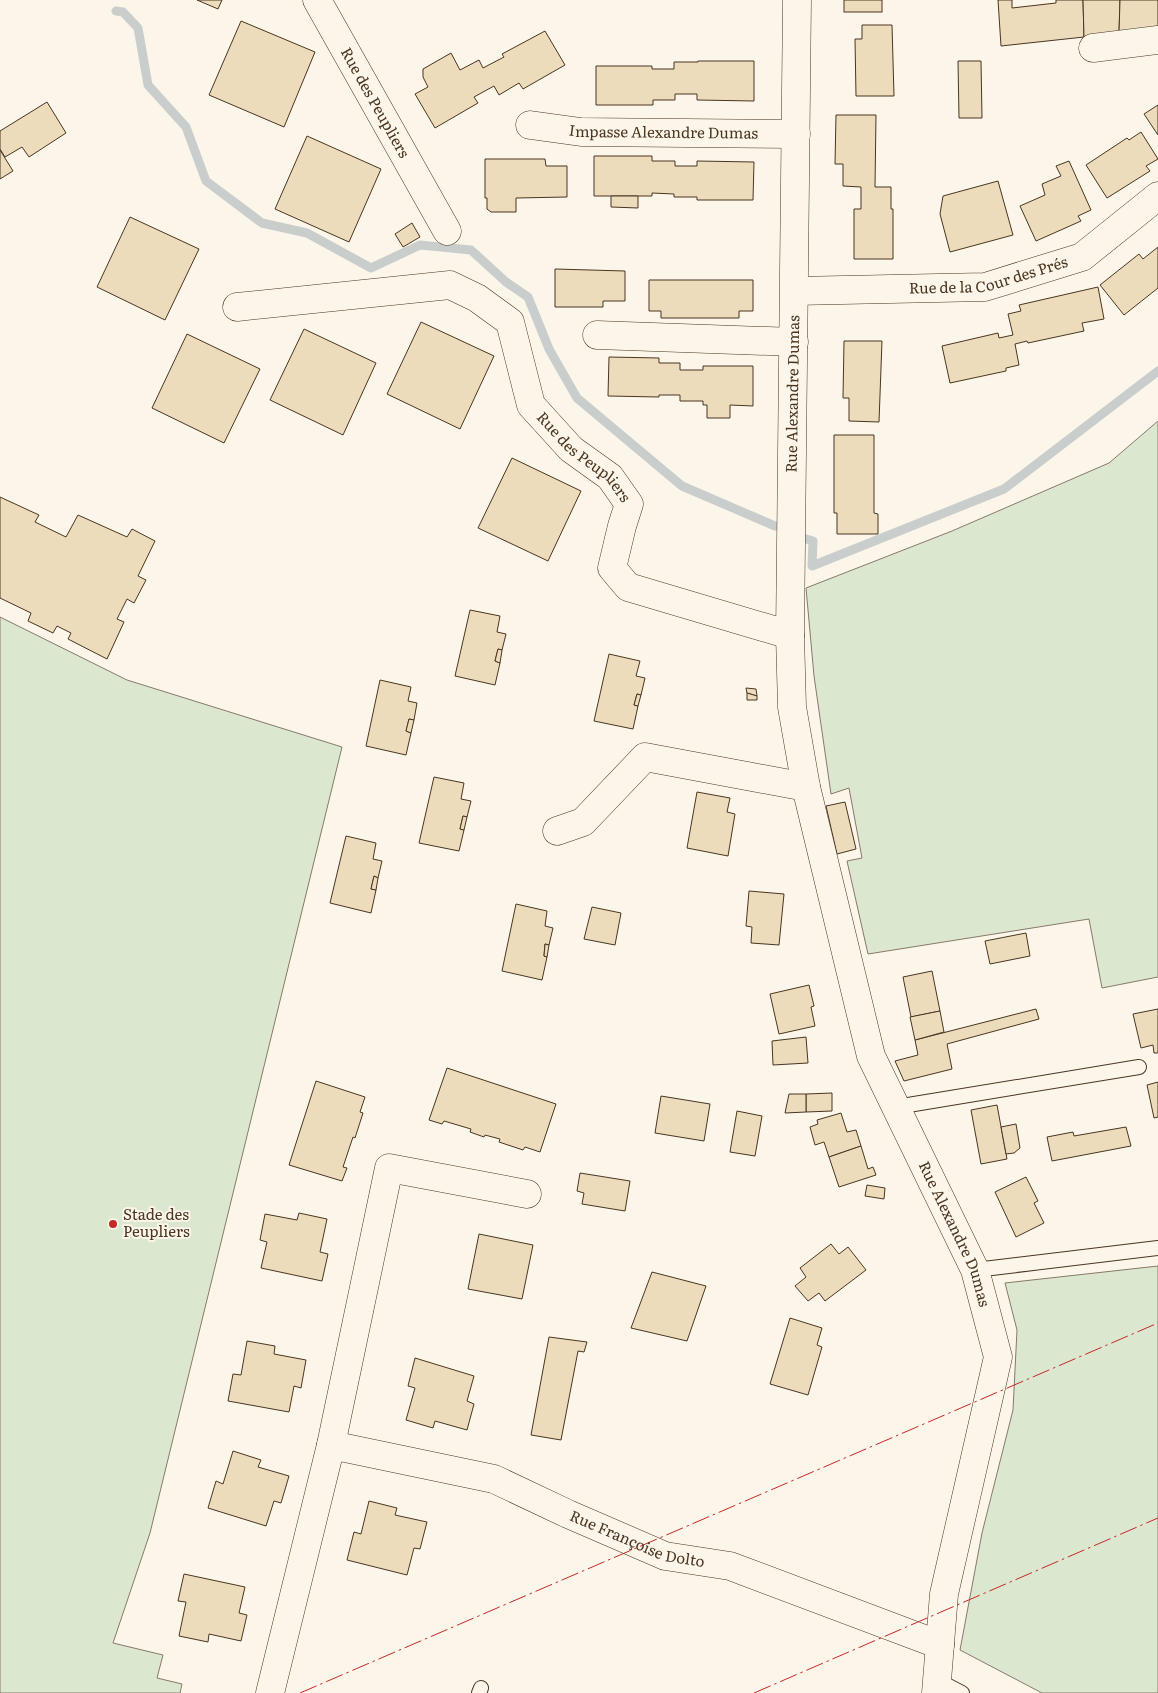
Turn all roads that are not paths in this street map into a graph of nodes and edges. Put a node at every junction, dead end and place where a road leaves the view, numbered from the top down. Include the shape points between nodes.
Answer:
1 (316, 0) edge
2 (797, 0) edge
3 (1158, 40) edge
4 (1093, 48) dead end
5 (530, 125) dead end
6 (796, 134) junction
7 (1158, 196) edge
8 (447, 231) dead end
9 (795, 291) junction
10 (237, 307) dead end
11 (597, 335) dead end
12 (794, 342) junction
13 (790, 635) junction
14 (806, 787) junction
15 (557, 831) dead end
16 (1138, 1067) dead end
17 (896, 1107) junction
18 (527, 1194) dead end
19 (1158, 1248) edge
20 (975, 1270) junction
21 (331, 1445) junction
22 (940, 1645) junction
23 (936, 1687) edge
24 (270, 1693) edge
25 (962, 1693) edge

1 - 8 street, Rue des Peupliers
2 - 6 street, Rue Alexandre Dumas
3 - 4 street
5 - 6 street, Impasse Alexandre Dumas via 581,132
6 - 9 street, Rue Alexandre Dumas
7 - 9 street, Rue de la Cour des Prés via 1082,257 985,287
9 - 12 street, Rue Alexandre Dumas
10 - 13 street, Rue des Peupliers via 450,285 477,298 510,322 531,405 571,449 610,477 629,504 612,568 628,587
11 - 12 street
12 - 13 street, Rue Alexandre Dumas
13 - 14 street, Rue Alexandre Dumas via 792,707
14 - 15 street via 645,757 584,822
14 - 17 street, Rue Alexandre Dumas via 871,1056
16 - 17 lane
17 - 20 street, Rue Alexandre Dumas
18 - 21 street via 389,1168
19 - 20 lane
20 - 22 street, Rue Alexandre Dumas via 998,1357 944,1594
21 - 22 street, Rue Françoise Dolto via 494,1479 665,1556 730,1566
21 - 24 street
22 - 23 street, Rue Alexandre Dumas
23 - 25 lane

